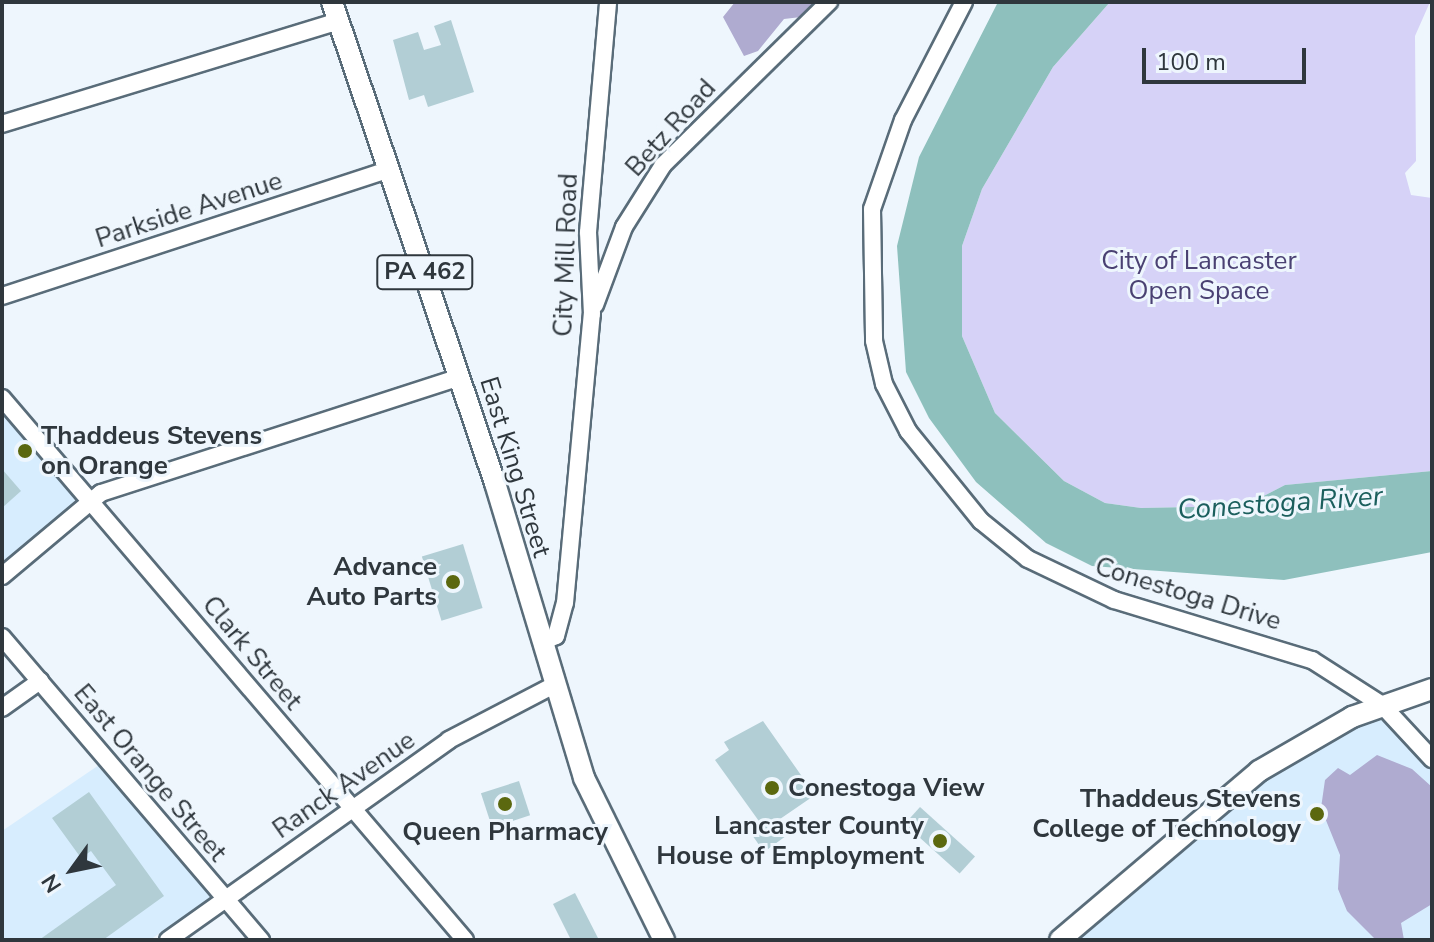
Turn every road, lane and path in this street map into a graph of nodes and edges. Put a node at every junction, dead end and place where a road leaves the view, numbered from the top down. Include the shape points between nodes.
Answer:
1 (608, 2) edge
2 (829, 2) edge
3 (964, 2) edge
4 (336, 11) edge
5 (2, 124) edge
6 (390, 169) junction
7 (2, 296) edge
8 (592, 314) junction
9 (460, 377) junction
10 (2, 398) edge
11 (90, 501) junction
12 (2, 576) edge
13 (2, 637) edge
14 (542, 642) junction
15 (40, 681) junction
16 (556, 684) junction
17 (1432, 689) edge
18 (1382, 705) junction
19 (2, 708) edge
20 (1432, 759) edge
21 (352, 808) junction
22 (226, 899) junction
23 (168, 940) edge
24 (261, 940) edge
25 (465, 940) edge
26 (664, 940) edge
27 (1060, 940) edge

1 - 8 street, City Mill Road via 588,232
2 - 8 street, Betz Road via 663,165 624,227
3 - 18 street, Conestoga Drive via 897,132 872,209 874,341 884,384 908,431 981,521 1050,572 1114,600 1291,650
4 - 5 street
4 - 6 main road, East King Street / PA 462
6 - 7 street, Parkside Avenue
6 - 9 main road, East King Street / PA 462
8 - 14 street, City Mill Road via 565,603 556,636
9 - 11 street
9 - 14 main road, East King Street / PA 462
10 - 11 street, Clark Street
11 - 12 street
11 - 21 street, Clark Street
13 - 15 street, East Orange Street
14 - 16 main road, East King Street / PA 462
15 - 19 street
15 - 22 street, East Orange Street
16 - 21 street, Ranck Avenue via 449,740
16 - 26 main road, East King Street / PA 462 via 589,793
17 - 18 main road
18 - 20 street, Conestoga Drive
18 - 27 main road via 1306,742 1235,788
21 - 22 street, Ranck Avenue
21 - 25 street, Clark Street
22 - 23 street, Ranck Avenue
22 - 24 street, East Orange Street

